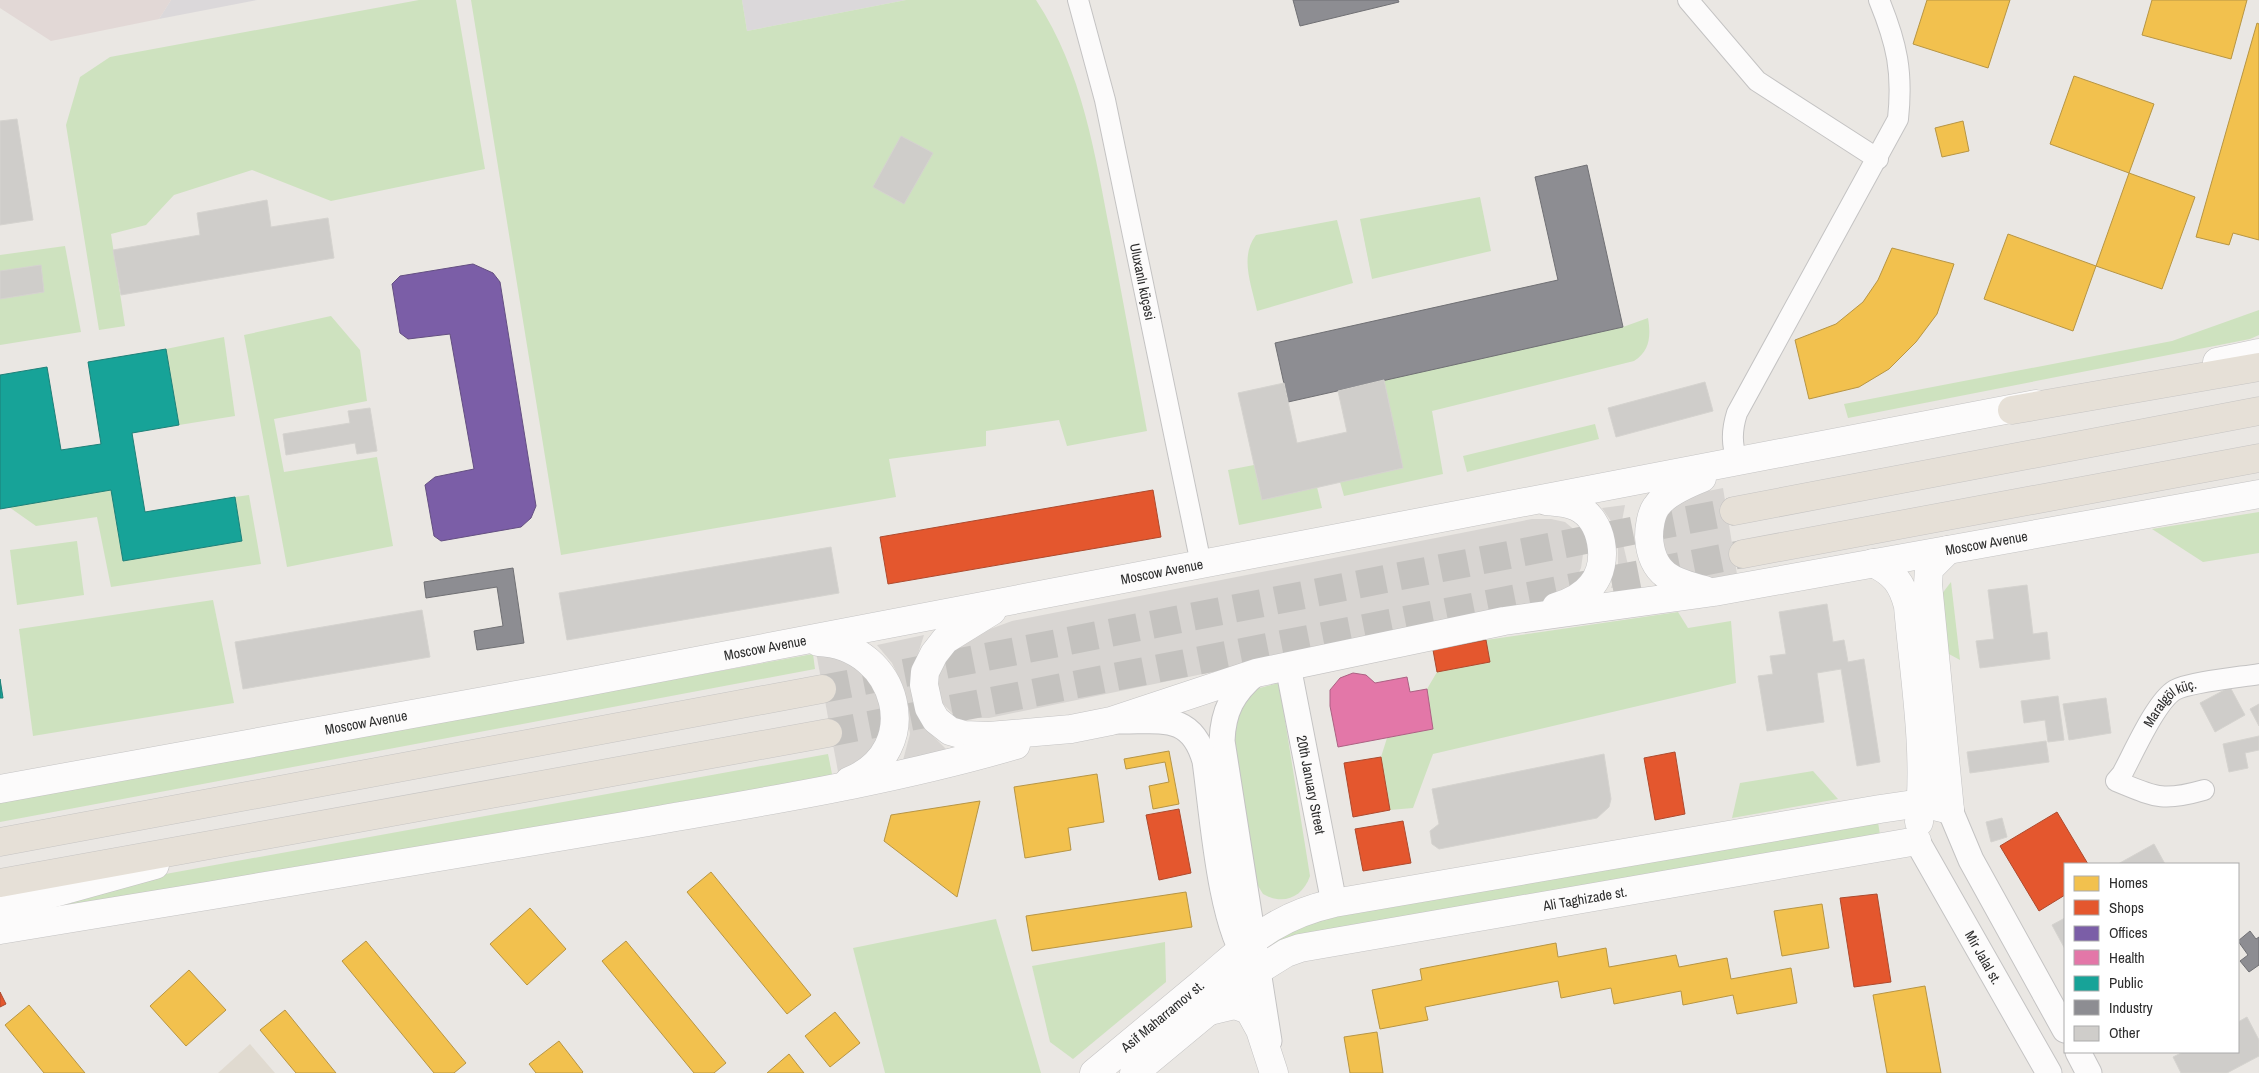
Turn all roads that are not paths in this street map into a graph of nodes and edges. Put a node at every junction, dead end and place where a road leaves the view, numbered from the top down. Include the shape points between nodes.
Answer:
1 (1078, 0) edge
2 (1688, 0) edge
3 (1878, 0) edge
4 (1878, 159) junction
5 (2259, 353) edge
6 (2259, 367) edge
7 (2012, 410) junction
8 (2259, 411) edge
9 (2259, 458) edge
10 (1737, 463) junction
11 (2259, 494) edge
12 (1528, 501) junction
13 (1734, 511) tunnel mouth
14 (1948, 550) junction
15 (1743, 554) tunnel mouth
16 (1873, 563) junction
17 (1201, 564) junction
18 (1714, 592) junction
19 (1013, 600) junction
20 (1531, 616) junction
21 (795, 641) junction
22 (1288, 666) junction
23 (1256, 673) junction
24 (2259, 674) edge
25 (822, 689) tunnel mouth
26 (1111, 721) junction
27 (1071, 729) junction
28 (828, 733) tunnel mouth
29 (831, 788) junction
30 (0, 789) edge
31 (2204, 790) dead end
32 (1921, 803) junction
33 (1880, 810) junction
34 (1950, 810) junction
35 (267, 835) junction
36 (4, 840) edge
37 (1917, 841) junction
38 (1883, 847) junction
39 (0, 883) edge
40 (1334, 903) junction
41 (0, 908) edge
42 (0, 930) edge
43 (1247, 945) junction
44 (1257, 972) junction
45 (1213, 997) junction
46 (2064, 1028) edge
47 (2079, 1053) edge
48 (1094, 1073) edge
49 (1134, 1073) edge
50 (1275, 1073) edge
51 (2049, 1073) edge
52 (2089, 1073) edge

1 - 17 street, Uluxanlı küçəsi via 1105,100
2 - 4 street via 1757,81
3 - 4 street via 1891,34 1901,88 1898,119
4 - 10 street via 1738,413 1732,428
5 - 7 main road
6 - 7 highway
7 - 10 main road
8 - 13 highway
9 - 15 highway
10 - 12 main road
10 - 18 main road via 1668,495 1656,507 1649,527 1650,548 1657,566 1666,576 1680,584
11 - 14 main road, Moscow Avenue
12 - 17 main road, Moscow Avenue
12 - 20 main road via 1561,502 1576,506 1588,515 1601,541 1602,557 1599,573 1582,595
14 - 16 main road, Moscow Avenue
14 - 34 main road via 1929,569 1928,584
16 - 18 main road, Moscow Avenue
16 - 32 main road via 1896,578 1908,606 1922,747
17 - 19 main road, Moscow Avenue
18 - 20 main road, Moscow Avenue
19 - 21 main road, Moscow Avenue
19 - 27 main road via 958,630 934,654 924,685 929,708 936,720 950,731 964,736
20 - 22 main road
21 - 29 main road via 832,642 863,655 888,685 894,707 893,732 886,751 874,767 858,778
21 - 30 main road, Moscow Avenue via 546,690
22 - 23 main road
22 - 40 street, 20th January Street
23 - 26 main road
23 - 43 street via 1239,687 1234,696 1225,718 1222,740
24 - 31 street, Maralgöl küç. via 2182,687 2170,693 2116,781 2153,796 2185,795
25 - 36 highway
26 - 27 main road
26 - 43 street via 1177,724 1192,732 1197,740 1205,761 1227,904
27 - 29 main road via 950,765
28 - 35 highway
29 - 42 main road via 392,867
32 - 33 main road
32 - 34 main road
32 - 37 main road
33 - 38 main road via 1894,824 1892,836
33 - 40 main road
34 - 37 main road
34 - 46 street via 1971,860
35 - 39 highway
35 - 41 main road
37 - 38 main road, Ali Taghizade st.
37 - 51 street, Mir Jalal st.
38 - 44 main road, Ali Taghizade st. via 1313,944 1286,953
40 - 43 main road via 1295,914
43 - 44 street
43 - 45 main road
44 - 45 main road, Ali Taghizade st.
44 - 50 street
45 - 48 main road, Asif Maharramov st.
45 - 49 main road, Asif Maharramov st.
45 - 50 main road via 1249,1010 1260,1030
47 - 52 street

